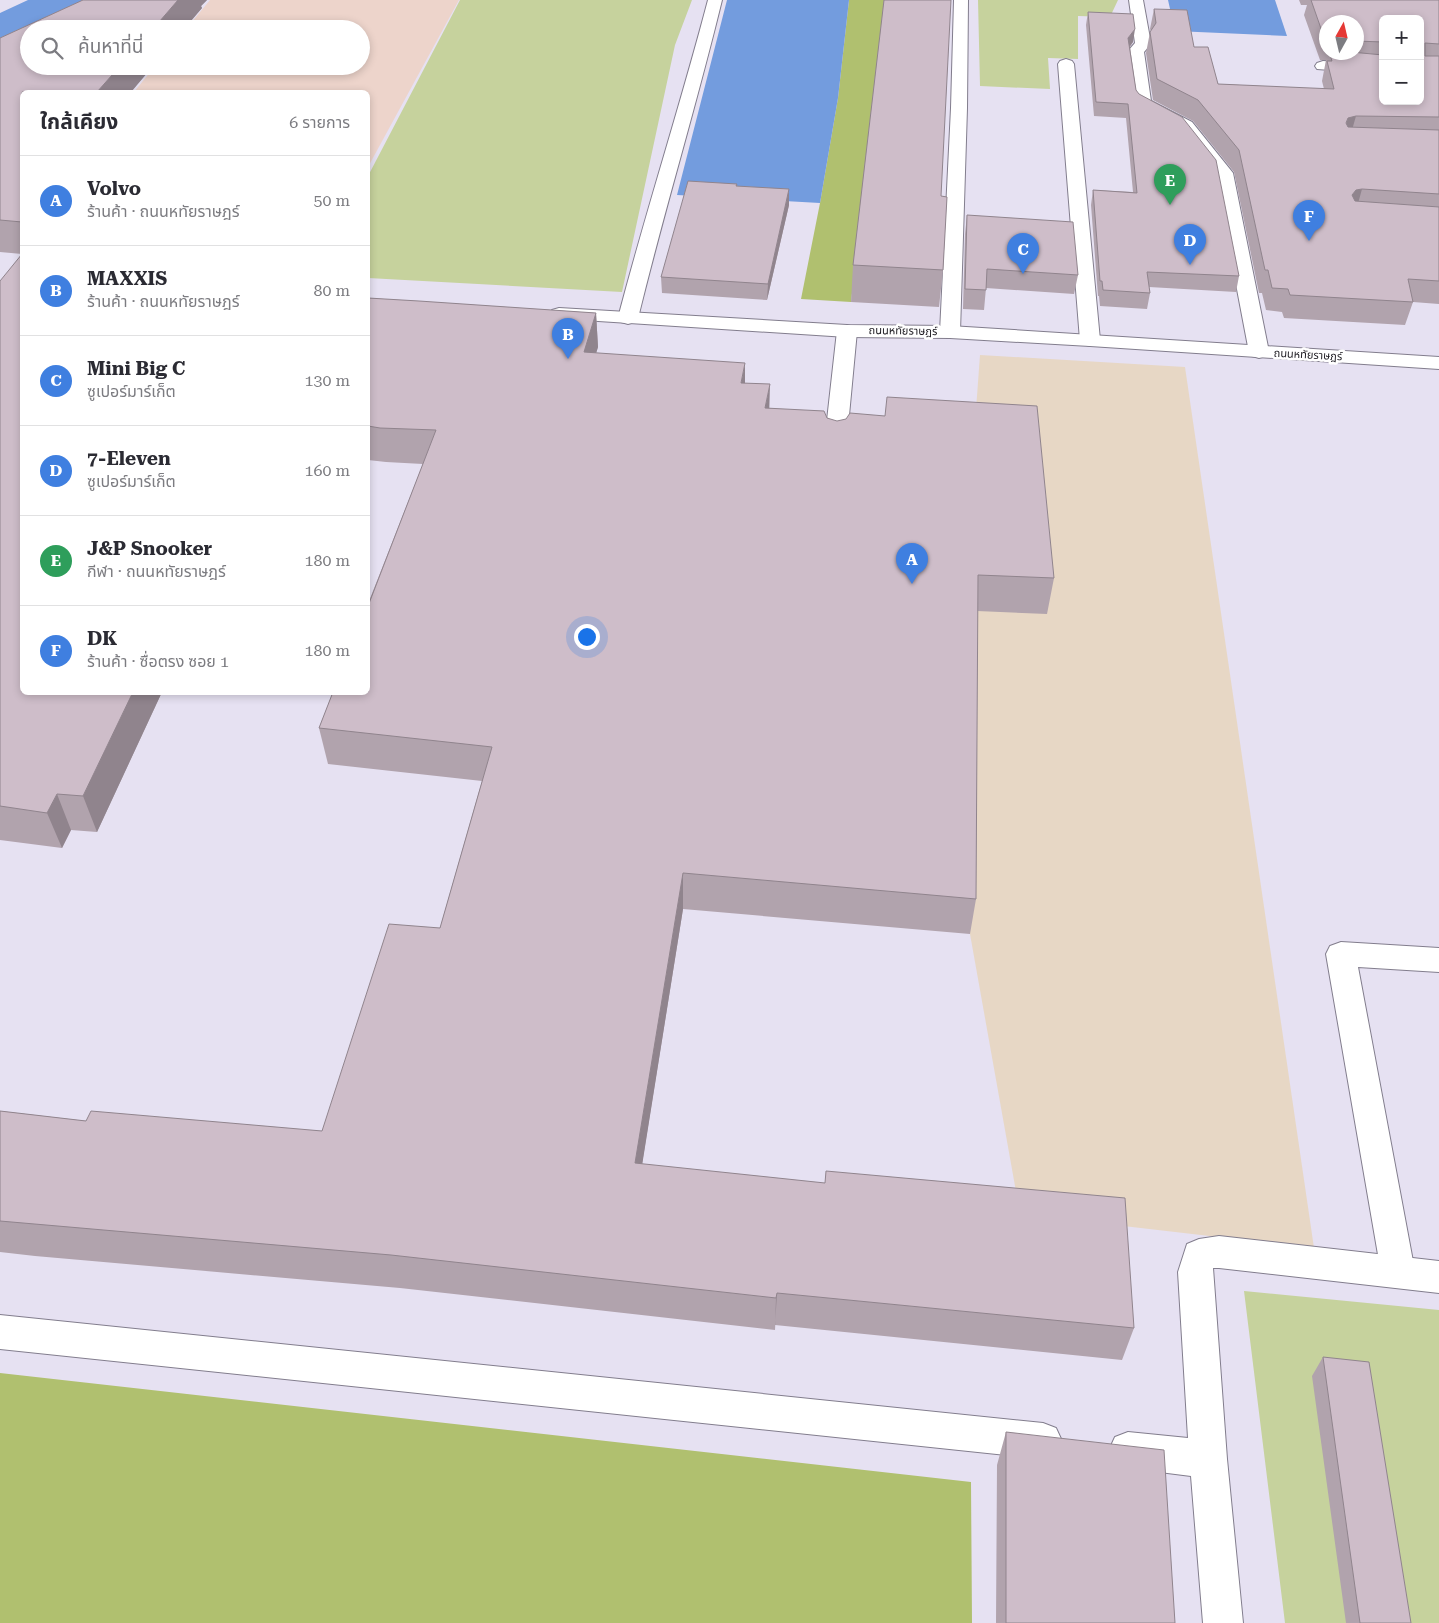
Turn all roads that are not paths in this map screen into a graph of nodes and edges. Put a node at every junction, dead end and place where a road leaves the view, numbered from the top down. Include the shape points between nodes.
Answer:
1 (715, 0) edge
2 (961, 0) edge
3 (1136, 0) edge
4 (1066, 64) dead end
5 (1323, 66) edge
6 (1379, 69) edge
7 (543, 313) edge
8 (628, 318) junction
9 (847, 331) junction
10 (950, 332) junction
11 (1090, 340) junction
12 (1259, 352) junction
13 (1439, 363) edge
14 (835, 447) edge
15 (1439, 960) edge
16 (1398, 1272) junction
17 (1439, 1277) edge
18 (0, 1332) edge
19 (1208, 1459) junction
20 (1224, 1623) edge

1 - 8 street
2 - 10 street via 960,108
3 - 12 street via 1143,44 1136,51 1143,103 1186,126 1224,173
4 - 11 street
5 - 6 street
7 - 8 street, ถนนหทัยราษฎร์
8 - 9 street, ถนนหทัยราษฎร์
9 - 10 street, ถนนหทัยราษฎร์
9 - 14 street
10 - 11 street, ถนนหทัยราษฎร์
11 - 12 street, ถนนหทัยราษฎร์
12 - 13 street, ถนนหทัยราษฎร์
15 - 16 street via 1341,954
16 - 17 street
16 - 19 street via 1219,1252 1199,1255 1194,1272
18 - 19 street
19 - 20 street

